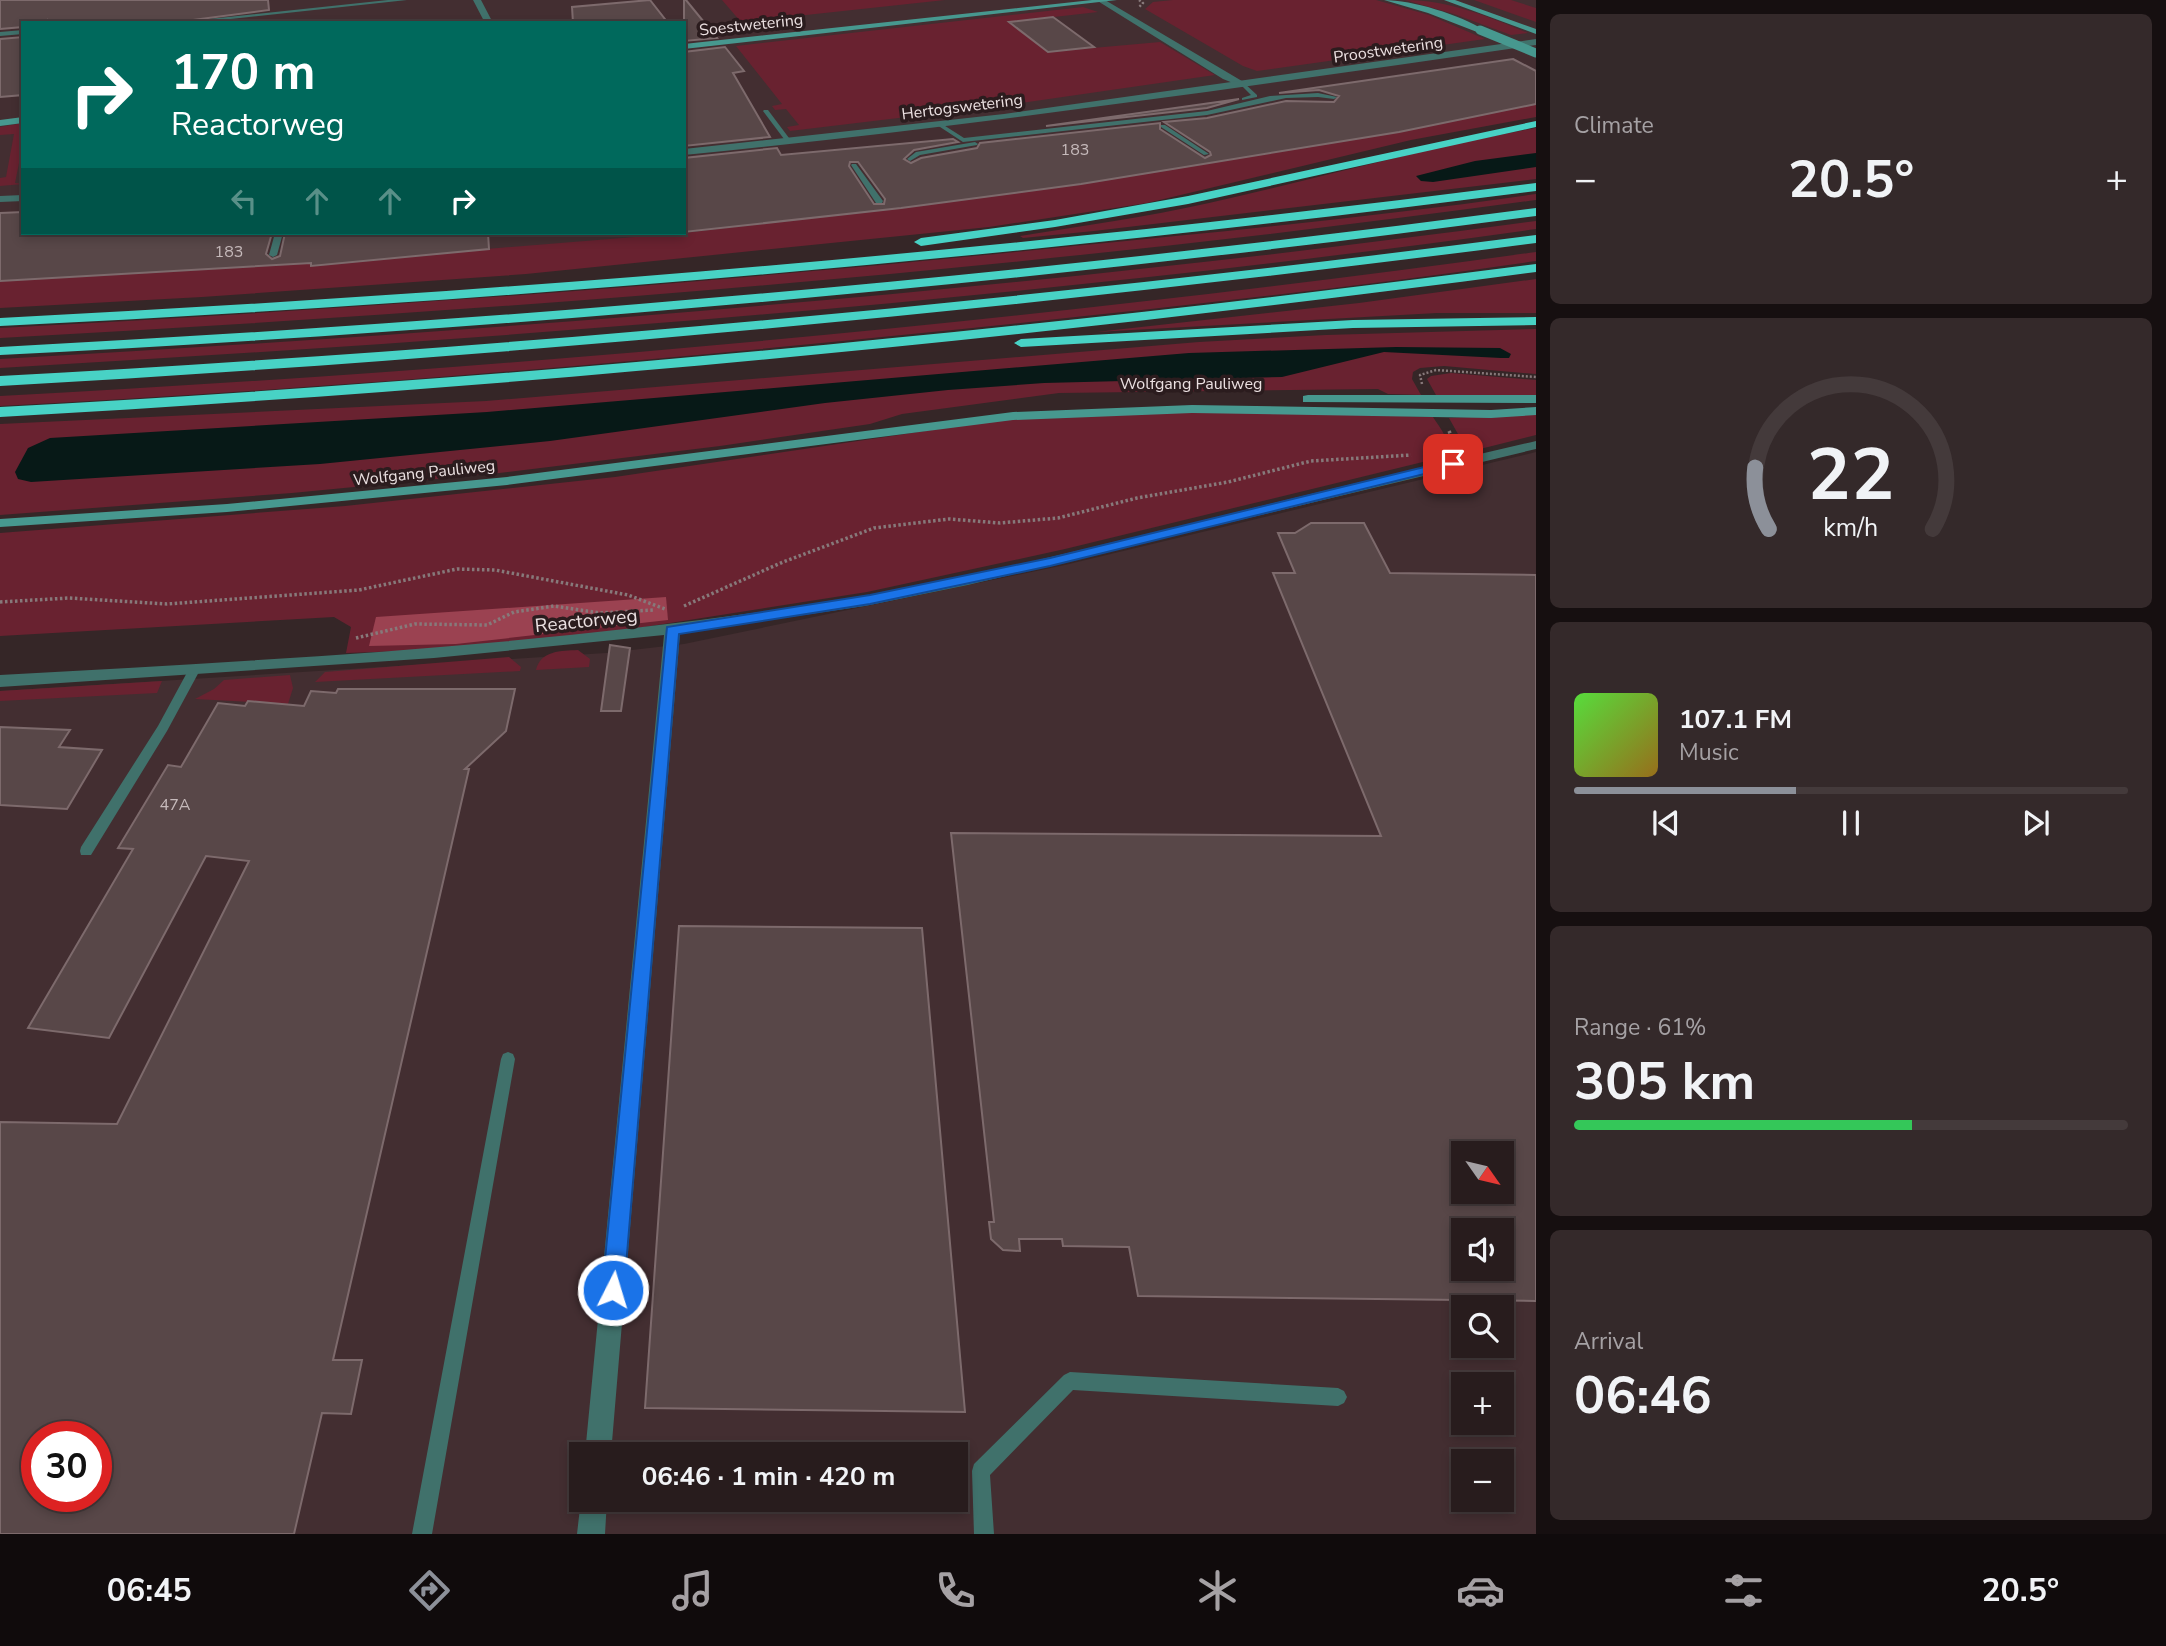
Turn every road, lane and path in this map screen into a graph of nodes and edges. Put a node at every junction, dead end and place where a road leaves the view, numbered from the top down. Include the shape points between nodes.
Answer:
1 (404, 0) edge
2 (477, 0) edge
3 (1037, 0) edge
4 (1113, 0) edge
5 (1388, 0) edge
6 (1448, 0) edge
7 (1101, 1) edge
8 (195, 21) edge
9 (488, 21) edge
10 (0, 26) edge
11 (21, 27) edge
12 (21, 29) edge
13 (1536, 32) edge
14 (0, 34) edge
15 (686, 38) edge
16 (1536, 42) edge
17 (686, 47) edge
18 (1536, 52) edge
19 (1243, 84) junction
20 (1334, 97) dead end
21 (21, 110) edge
22 (766, 111) dead end
23 (0, 113) edge
24 (21, 120) edge
25 (0, 123) edge
26 (1536, 124) edge
27 (940, 125) junction
28 (1085, 126) junction
29 (1163, 126) dead end
30 (789, 142) junction
31 (686, 152) edge
32 (1206, 154) dead end
33 (911, 159) dead end
34 (853, 165) dead end
35 (1536, 187) edge
36 (21, 198) edge
37 (0, 199) edge
38 (879, 201) dead end
39 (1536, 212) edge
40 (278, 235) edge
41 (1536, 239) edge
42 (908, 244) dead end
43 (881, 247) dead end
44 (273, 255) dead end
45 (1536, 268) edge
46 (432, 297) junction
47 (1536, 321) edge
48 (0, 322) edge
49 (844, 348) junction
50 (0, 351) edge
51 (0, 381) edge
52 (1536, 399) edge
53 (1536, 411) edge
54 (0, 412) edge
55 (849, 436) junction
56 (1536, 444) edge
57 (1453, 464) junction
58 (0, 523) edge
59 (0, 602) edge
60 (678, 609) dead end
61 (672, 630) junction
62 (347, 640) dead end
63 (194, 670) junction
64 (0, 681) edge
65 (86, 851) dead end
66 (508, 1059) dead end
67 (1338, 1397) dead end
68 (599, 1442) edge
69 (593, 1512) edge
70 (422, 1534) edge
71 (591, 1534) edge
72 (984, 1534) edge

1 - 8 lane
2 - 9 street
3 - 15 main road, Soestwetering
4 - 7 main road, Soestwetering
5 - 18 main road, bridge via 1431,11
6 - 13 main road
7 - 17 main road, Soestwetering
7 - 19 street
10 - 11 lane
12 - 14 lane
16 - 19 street, Proostwetering
19 - 27 street, Hertogswetering
19 - 28 lane via 1255,96
20 - 28 lane via 1306,94 1207,113
21 - 23 main road
22 - 30 lane
24 - 25 main road
26 - 42 highway via 1125,213
27 - 28 lane via 962,140
27 - 30 street, Hertogswetering
28 - 33 lane via 918,153
29 - 32 lane
30 - 31 street, Hertogswetering
34 - 38 lane
35 - 46 highway via 962,253
36 - 37 street
39 - 50 highway via 1275,246 856,288 453,323
40 - 44 lane
41 - 51 highway via 1361,263 868,317 539,346
43 - 46 highway
45 - 49 highway via 1129,319
46 - 48 highway
47 - 49 highway via 1339,324 1073,342
49 - 54 highway via 558,374
52 - 55 main road, Wolfgang Pauliweg via 1081,402 886,426
53 - 55 main road, Wolfgang Pauliweg via 1087,410
55 - 58 main road, Wolfgang Pauliweg via 367,496
56 - 57 street, Reactorweg
57 - 60 path via 1407,454 1329,459 1058,518 1000,523 949,519 874,527
57 - 61 street, Reactorweg via 1050,562 870,600
59 - 62 path via 69,598 167,604 359,590 457,569 495,570 628,595 666,609 600,613 554,606 514,612 487,625 415,624
61 - 63 street, Reactorweg via 469,652
61 - 68 street
63 - 64 street, Reactorweg
63 - 65 lane
66 - 70 lane
67 - 72 lane via 1070,1381 981,1471
69 - 71 street

